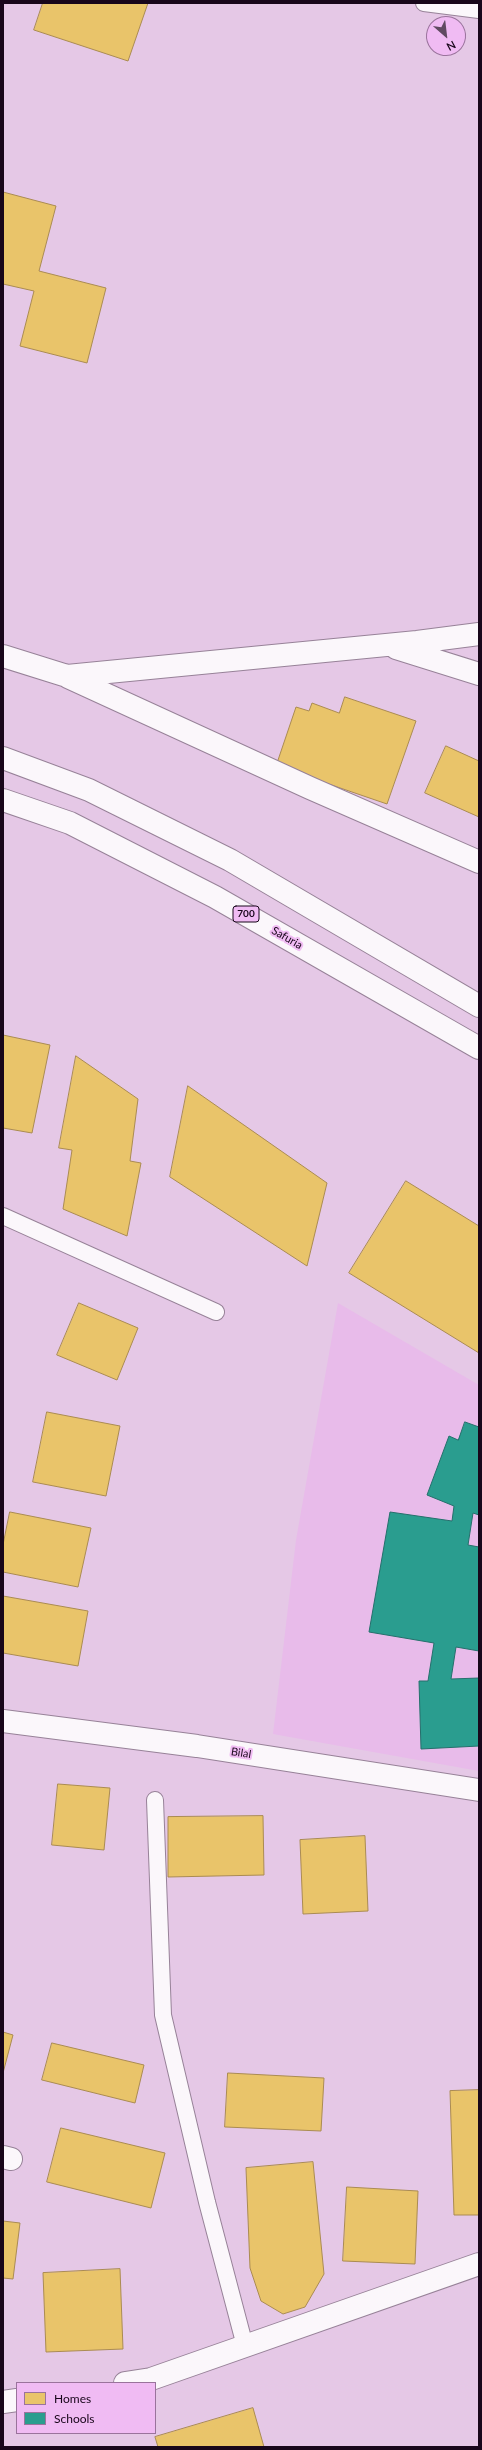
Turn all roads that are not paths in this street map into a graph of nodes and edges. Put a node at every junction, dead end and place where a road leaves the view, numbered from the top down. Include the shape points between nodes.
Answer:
1 (424, 3) edge
2 (479, 10) edge
3 (479, 634) edge
4 (386, 645) junction
5 (3, 656) edge
6 (479, 674) edge
7 (67, 676) junction
8 (3, 758) edge
9 (3, 800) edge
10 (479, 862) edge
11 (479, 1006) edge
12 (479, 1048) edge
13 (3, 1216) edge
14 (216, 1312) dead end
15 (3, 1721) edge
16 (479, 1790) edge
17 (155, 1800) dead end
18 (479, 2264) edge
19 (245, 2346) junction
20 (132, 2382) edge
21 (16, 2400) edge
22 (3, 2402) edge

1 - 2 lane
3 - 4 street
4 - 6 street
4 - 7 street
5 - 7 street
7 - 10 street via 310,788
8 - 11 street via 89,790 230,860
9 - 12 street, Safuria / 700 via 70,823 215,897
13 - 14 lane
15 - 16 street, Bilal via 197,1746
17 - 19 lane via 163,2015 207,2202
18 - 19 street
19 - 20 street via 151,2379
21 - 22 street

